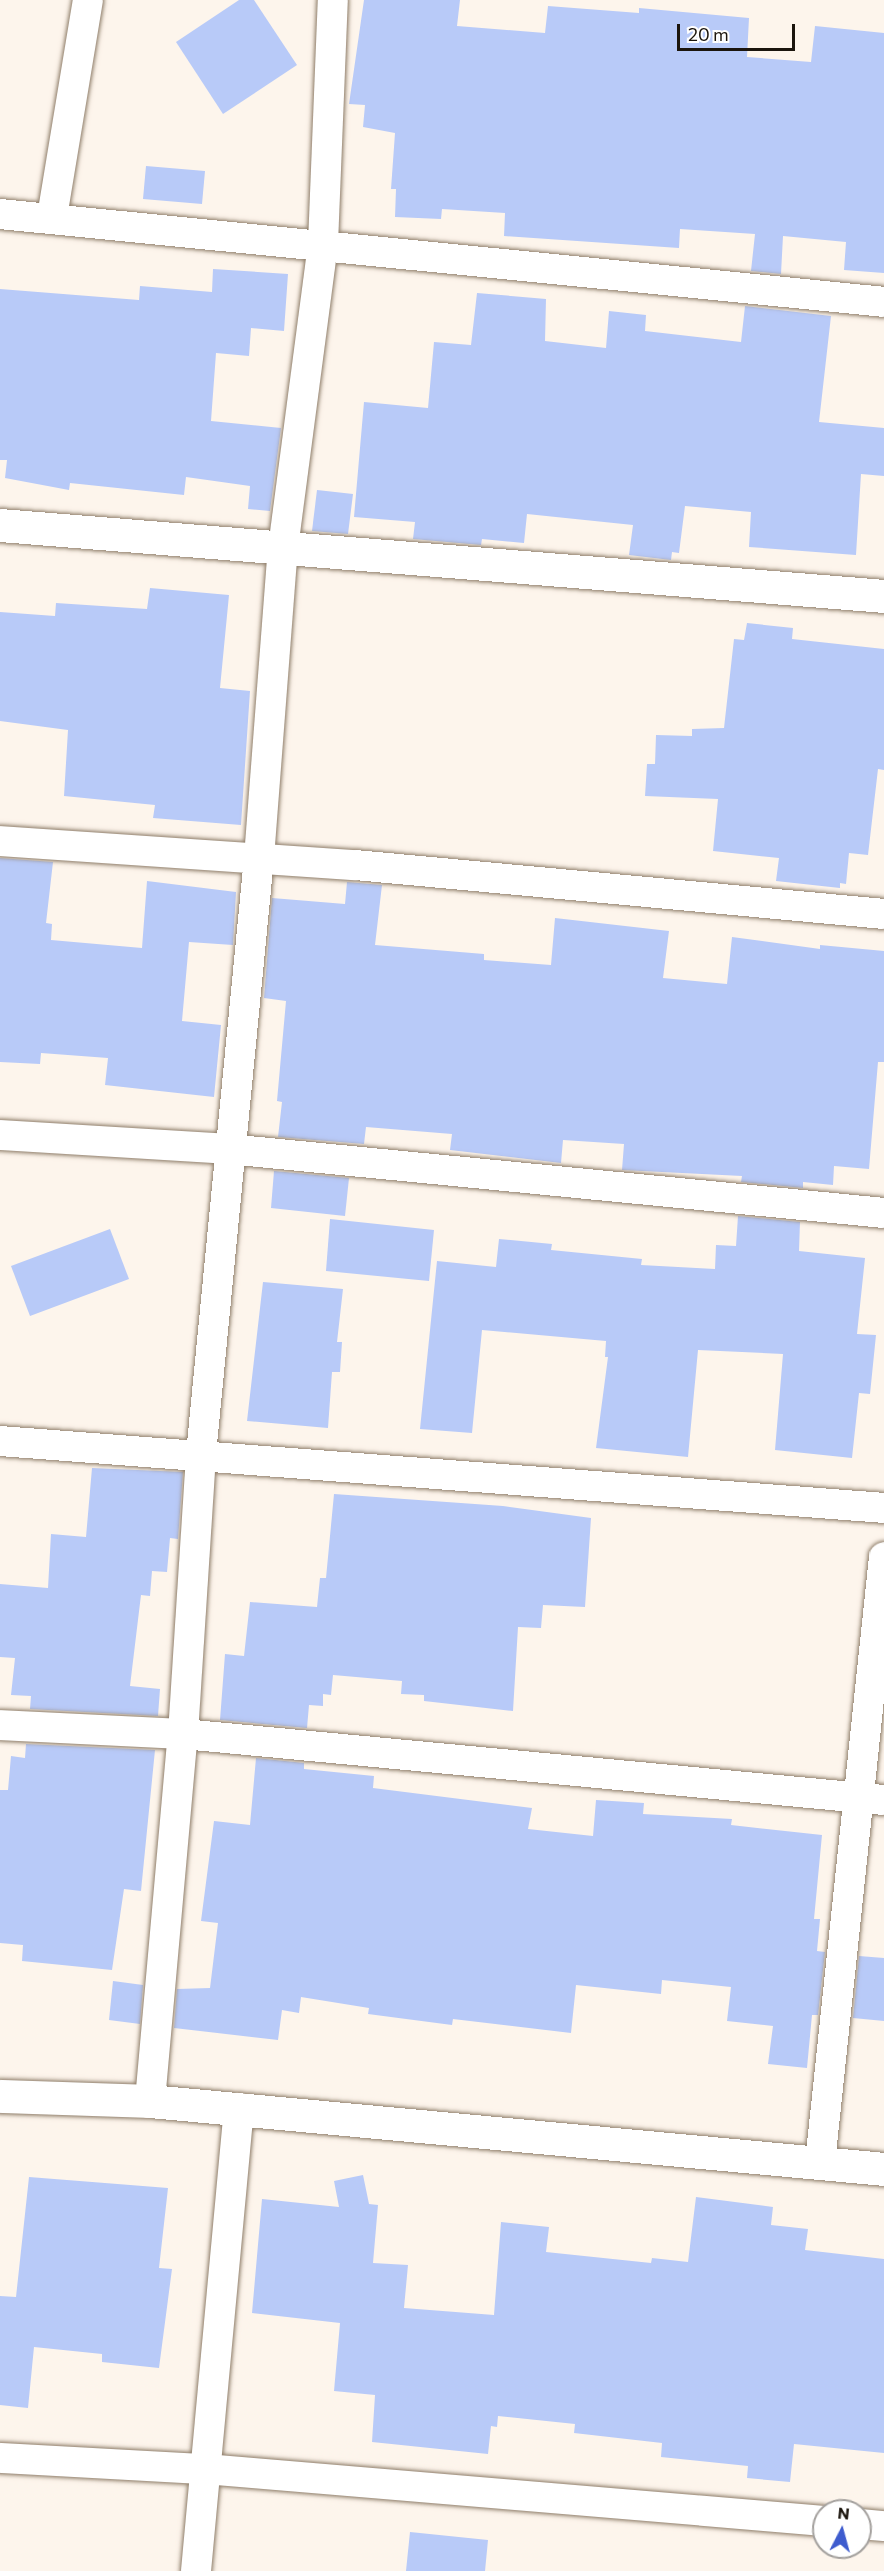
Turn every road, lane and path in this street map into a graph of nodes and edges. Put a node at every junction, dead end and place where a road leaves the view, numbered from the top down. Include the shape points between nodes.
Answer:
1 (88, 0) edge
2 (333, 0) edge
3 (0, 214) edge
4 (52, 217) junction
5 (323, 244) junction
6 (884, 302) edge
7 (0, 525) edge
8 (283, 548) junction
9 (884, 596) edge
10 (0, 841) edge
11 (259, 858) junction
12 (884, 914) edge
13 (0, 1135) edge
14 (228, 1149) junction
15 (884, 1213) edge
16 (0, 1441) edge
17 (201, 1454) junction
18 (884, 1508) edge
19 (884, 1557) edge
20 (0, 1725) edge
21 (183, 1734) junction
22 (871, 1799) edge
23 (0, 2096) edge
24 (150, 2101) junction
25 (239, 2108) junction
26 (820, 2163) junction
27 (884, 2169) edge
28 (0, 2458) edge
29 (205, 2469) junction
30 (812, 2520) edge
31 (196, 2571) edge

1 - 4 street
2 - 5 street
3 - 4 street
4 - 5 street
5 - 6 street
5 - 8 street
7 - 8 street
8 - 9 street
8 - 11 street
10 - 11 street
11 - 12 street
11 - 14 street
13 - 14 street
14 - 15 street
14 - 17 street
16 - 17 street
17 - 18 street
17 - 21 street
19 - 22 street
20 - 21 street
21 - 22 street
21 - 24 street
22 - 26 street
23 - 24 street
24 - 25 street
25 - 26 street
25 - 29 street
26 - 27 street
28 - 29 street
29 - 30 street
29 - 31 street

